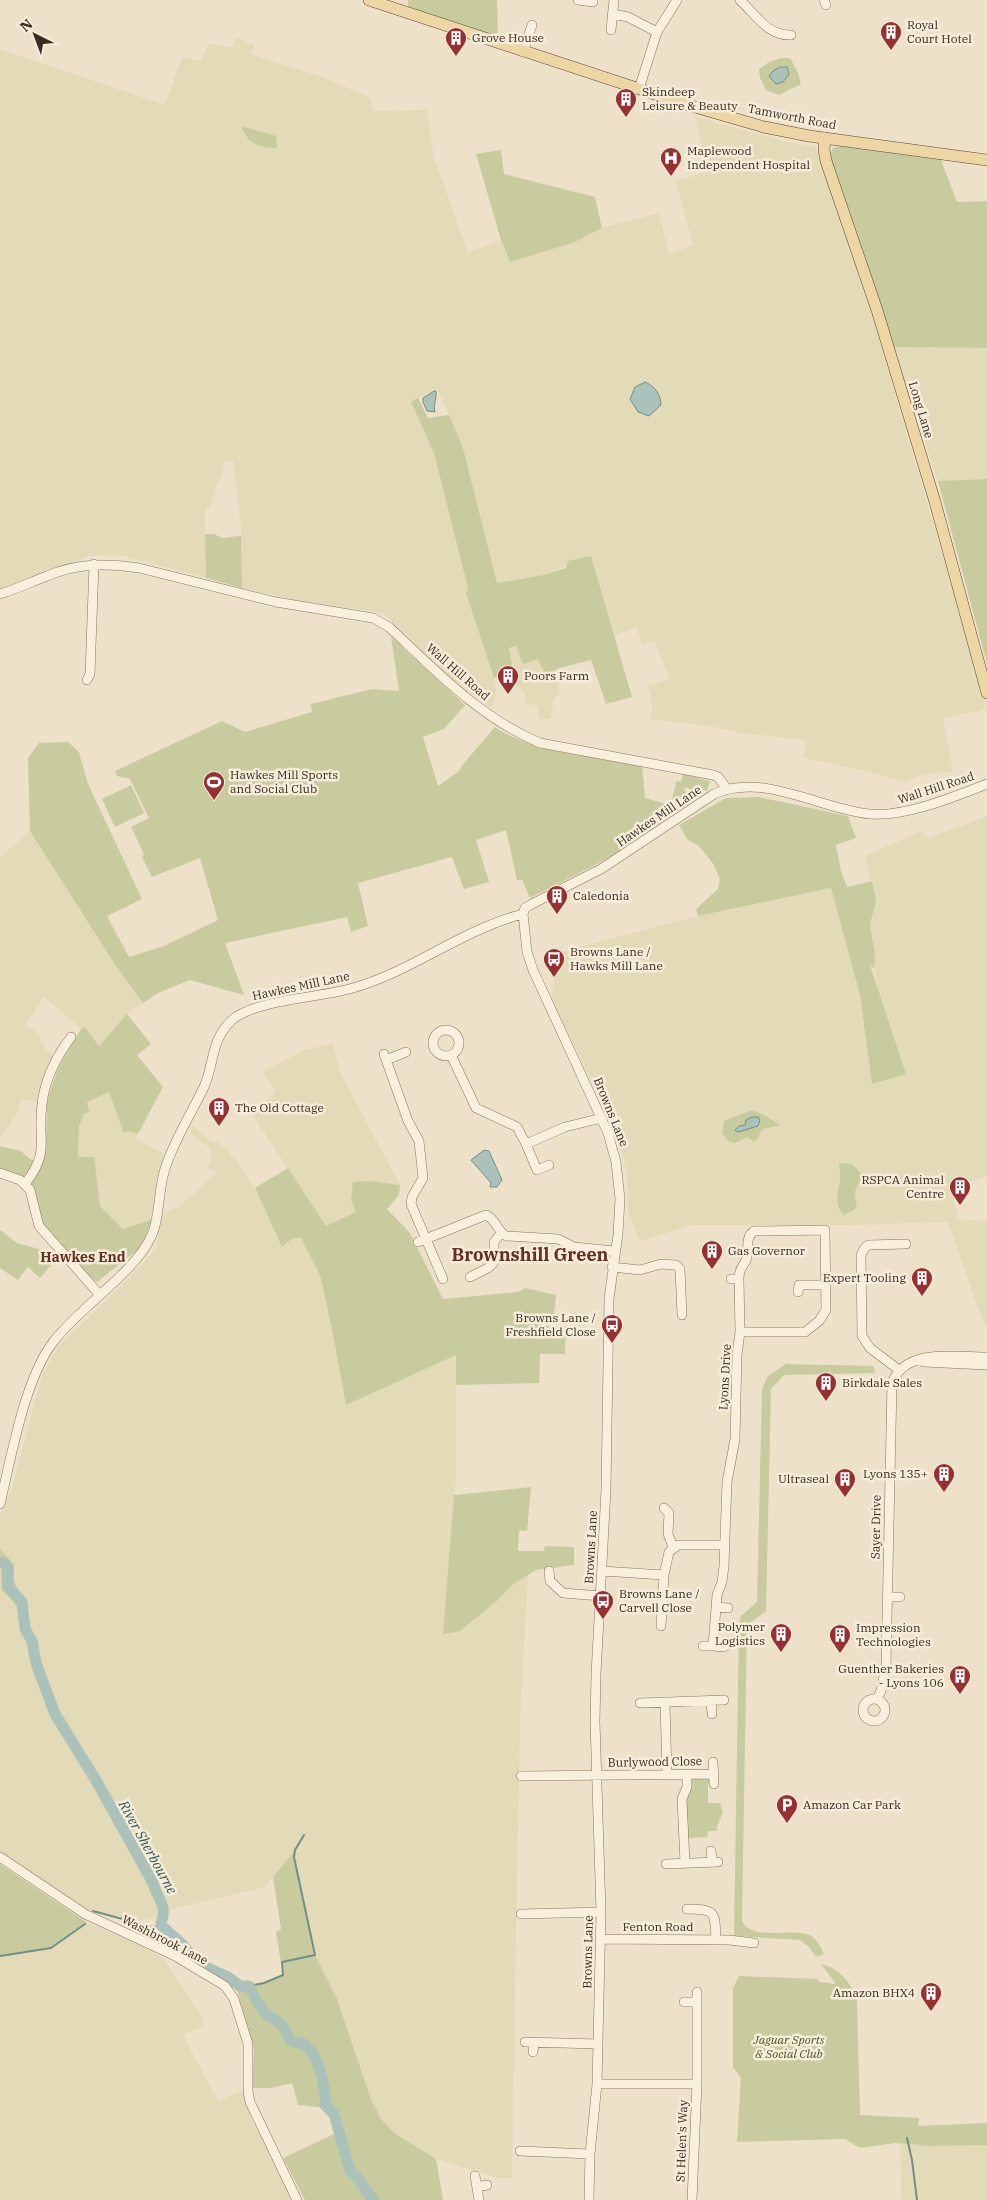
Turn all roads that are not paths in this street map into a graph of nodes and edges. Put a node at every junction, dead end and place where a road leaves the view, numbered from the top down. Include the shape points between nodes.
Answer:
1 (369, 0) edge
2 (578, 0) edge
3 (614, 0) edge
4 (677, 0) edge
5 (593, 1) edge
6 (746, 2) edge
7 (612, 14) junction
8 (532, 25) dead end
9 (611, 30) dead end
10 (657, 32) junction
11 (791, 35) dead end
12 (523, 52) junction
13 (639, 89) junction
14 (825, 138) junction
15 (987, 160) edge
16 (94, 564) junction
17 (0, 594) edge
18 (87, 680) dead end
19 (987, 693) edge
20 (987, 784) edge
21 (727, 789) junction
22 (523, 914) junction
23 (71, 1037) dead end
24 (406, 1052) dead end
25 (451, 1055) dead end
26 (602, 1118) junction
27 (526, 1144) junction
28 (549, 1166) dead end
29 (0, 1172) edge
30 (25, 1184) junction
31 (501, 1233) junction
32 (422, 1240) junction
33 (906, 1244) dead end
34 (614, 1251) junction
35 (612, 1267) junction
36 (470, 1277) dead end
37 (443, 1279) dead end
38 (798, 1285) dead end
39 (825, 1285) junction
40 (99, 1294) junction
41 (682, 1316) dead end
42 (740, 1332) junction
43 (987, 1357) edge
44 (910, 1362) junction
45 (987, 1365) edge
46 (900, 1370) junction
47 (0, 1504) edge
48 (670, 1510) dead end
49 (725, 1545) junction
50 (673, 1547) junction
51 (549, 1571) dead end
52 (602, 1571) junction
53 (664, 1574) junction
54 (601, 1596) junction
55 (887, 1597) junction
56 (900, 1597) dead end
57 (716, 1607) junction
58 (728, 1608) dead end
59 (661, 1626) dead end
60 (703, 1646) dead end
61 (713, 1646) junction
62 (724, 1647) dead end
63 (877, 1699) dead end
64 (711, 1700) junction
65 (724, 1700) dead end
66 (665, 1703) junction
67 (640, 1704) dead end
68 (712, 1714) dead end
69 (714, 1762) dead end
70 (667, 1774) junction
71 (713, 1774) junction
72 (597, 1775) junction
73 (687, 1775) junction
74 (521, 1776) dead end
75 (714, 1784) dead end
76 (712, 1851) dead end
77 (0, 1857) edge
78 (685, 1862) junction
79 (666, 1864) dead end
80 (699, 1898) dead end
81 (687, 1909) dead end
82 (700, 1909) junction
83 (601, 1912) junction
84 (521, 1914) dead end
85 (600, 1939) junction
86 (716, 1940) junction
87 (754, 1943) dead end
88 (697, 1992) dead end
89 (684, 2002) dead end
90 (697, 2002) junction
91 (598, 2044) junction
92 (533, 2052) dead end
93 (597, 2084) junction
94 (697, 2084) junction
95 (526, 2148) dead end
96 (590, 2154) junction
97 (475, 2176) dead end
98 (487, 2185) dead end
99 (477, 2188) junction
100 (297, 2200) edge
101 (479, 2200) edge
102 (589, 2200) edge
103 (692, 2200) edge

1 - 12 main road, Tamworth Road
2 - 5 street
3 - 7 street
4 - 10 street
6 - 11 street via 774,32
7 - 9 street
7 - 10 street via 628,16
8 - 12 street
10 - 13 street
12 - 13 main road, Tamworth Road
13 - 14 main road, Tamworth Road via 764,127
14 - 15 main road, Tamworth Road
14 - 19 main road, Long Lane via 826,162 877,310
16 - 17 street, Wall Hill Road via 56,573
16 - 18 street via 90,674
16 - 21 street, Wall Hill Road via 139,568 276,602 373,618 388,627 470,702 528,738 540,743 713,775
20 - 21 street, Wall Hill Road via 908,812 891,814 856,812 760,788
21 - 22 street, Hawkes Mill Lane via 714,794 601,869 532,904
22 - 26 street, Browns Lane via 527,952 533,970
22 - 40 street, Hawkes Mill Lane via 502,919 406,967 355,988 247,1011 230,1022 216,1042 206,1084 165,1168 152,1235 131,1264
23 - 30 street via 47,1079 42,1104 39,1164
24 - 32 street via 384,1057 419,1141 423,1178 411,1200
25 - 27 street via 476,1108 517,1127
26 - 27 street via 565,1127
26 - 34 street, Browns Lane via 612,1144 619,1182 619,1217
27 - 28 street via 537,1170
29 - 30 street
30 - 40 street via 31,1194 39,1226
31 - 32 street via 491,1217 484,1215
31 - 34 street via 558,1238 574,1247
31 - 36 street via 494,1242 494,1262
32 - 37 street
33 - 46 street via 868,1245 861,1255 862,1336 870,1348
34 - 35 street, Browns Lane
35 - 41 street via 640,1270 661,1264 676,1265 680,1269
35 - 52 street, Browns Lane via 607,1335 607,1456
38 - 39 street
39 - 42 street, Lyons Drive via 826,1310 820,1321 805,1332
39 - 42 street, Lyons Drive via 829,1230 754,1231 748,1239 747,1259 735,1279
40 - 47 street, Hawkes Mill Lane via 53,1341 33,1378
42 - 49 street, Lyons Drive via 735,1439 727,1482
43 - 44 street via 938,1357
44 - 45 street
44 - 46 street
46 - 55 street, Sayer Drive via 892,1390
48 - 50 street via 668,1534
49 - 50 street
49 - 57 street, Lyons Drive
50 - 53 street
51 - 54 street via 550,1581 563,1593
52 - 53 street
52 - 54 street, Browns Lane
53 - 59 street
54 - 72 street, Browns Lane via 596,1674
55 - 56 street
55 - 63 street, Sayer Drive via 886,1666
57 - 58 street
57 - 61 street, Lyons Drive
60 - 61 street
61 - 62 street
64 - 65 street
64 - 66 street
64 - 68 street
66 - 67 street
66 - 70 street
69 - 71 street, Burlywood Close
70 - 72 street, Burlywood Close
70 - 73 street, Burlywood Close
71 - 73 street, Burlywood Close
71 - 75 street, Burlywood Close
72 - 74 street, Burlywood Close
72 - 83 street, Browns Lane
73 - 78 street via 682,1799
76 - 78 street via 715,1862
77 - 100 street, Washbrook Lane via 76,1909 175,1956 229,1990 248,2044 250,2102
78 - 79 street
80 - 82 street, Fenton Road
81 - 82 street, Fenton Road
82 - 86 street, Fenton Road via 715,1916
83 - 84 street
83 - 85 street, Browns Lane
85 - 86 street, Fenton Road
85 - 91 street, Browns Lane
86 - 87 street, Fenton Road
88 - 90 street, St Helen's Way
89 - 90 street
90 - 94 street, St Helen's Way
91 - 92 street via 529,2042
91 - 93 street, Browns Lane
93 - 94 street, St Helen's Way
93 - 96 street, Browns Lane
94 - 103 street, St Helen's Way
95 - 96 street
96 - 102 street, Browns Lane
97 - 99 street
98 - 99 street
99 - 101 street

